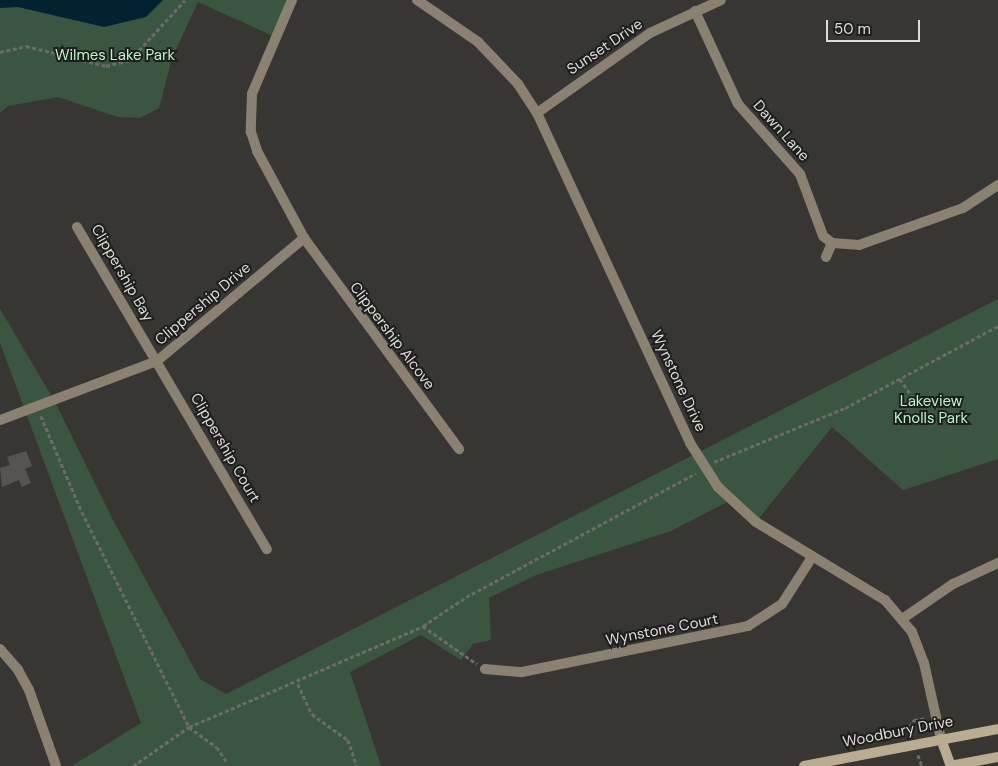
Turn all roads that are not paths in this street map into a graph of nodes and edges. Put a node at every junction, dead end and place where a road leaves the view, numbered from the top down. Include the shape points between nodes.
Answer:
1 (292, 0) edge
2 (417, 0) edge
3 (721, 0) edge
4 (695, 11) junction
5 (537, 113) junction
6 (998, 185) edge
7 (78, 227) dead end
8 (304, 238) junction
9 (832, 243) junction
10 (826, 257) dead end
11 (157, 361) junction
12 (0, 420) edge
13 (459, 449) dead end
14 (267, 549) dead end
15 (812, 556) junction
16 (998, 563) edge
17 (902, 619) junction
18 (0, 649) edge
19 (485, 669) road end
20 (998, 729) edge
21 (941, 740) junction
22 (998, 757) edge
23 (56, 766) edge
24 (804, 766) edge
25 (950, 766) edge

1 - 8 street, Clippership Alcove via 257,74 250,114 268,176
2 - 5 street, Wynstone Drive via 478,42 518,84
3 - 4 street, Sunset Drive
4 - 5 street, Sunset Drive via 650,34
4 - 9 street, Dawn Lane via 738,104 800,174 823,236
5 - 15 street, Wynstone Drive via 705,467 756,522
6 - 9 street via 963,208 859,246
7 - 11 street, Clippership Bay
8 - 11 street, Clippership Drive
8 - 13 street, Clippership Alcove
9 - 10 street
11 - 12 street, Clippership Drive
11 - 14 street, Clippership Court
15 - 17 street, Wynstone Drive via 863,585
15 - 19 street, Wynstone Court via 782,604 748,626 522,672
16 - 17 street via 953,584
17 - 21 street, Wynstone Drive via 921,653
18 - 23 street via 18,670
20 - 21 main road, Woodbury Drive
21 - 24 main road, Woodbury Drive
21 - 25 main road
22 - 25 main road

